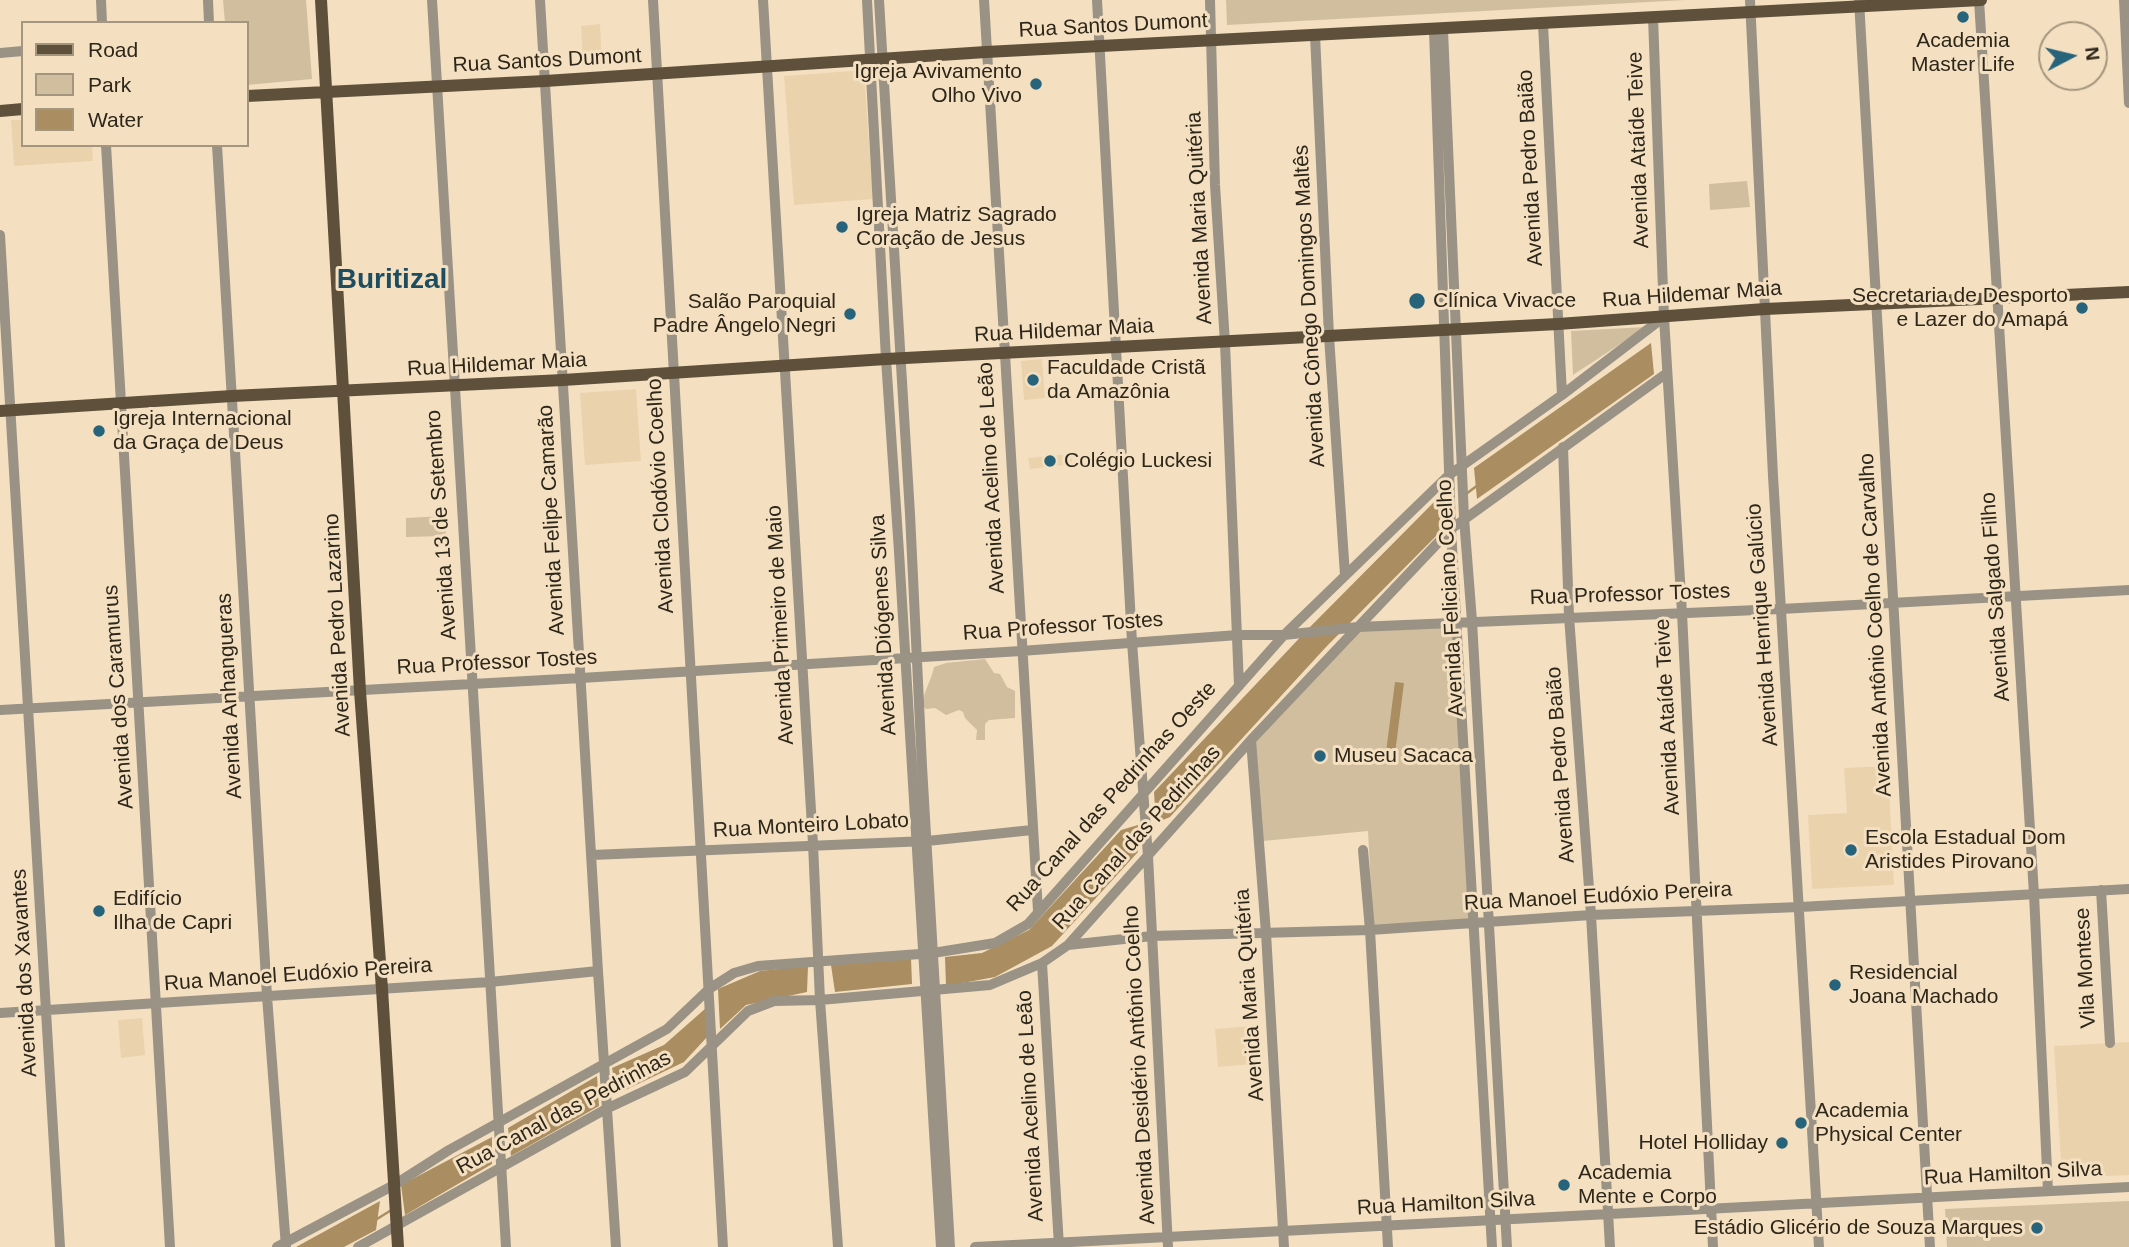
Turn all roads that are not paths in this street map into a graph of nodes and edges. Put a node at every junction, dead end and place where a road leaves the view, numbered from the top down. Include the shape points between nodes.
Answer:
1 (101, 0) edge
2 (208, 0) edge
3 (321, 0) edge
4 (432, 0) edge
5 (540, 0) edge
6 (653, 0) edge
7 (763, 0) edge
8 (867, 0) edge
9 (879, 0) edge
10 (984, 0) edge
11 (1097, 0) edge
12 (1210, 0) edge
13 (1980, 0) edge
14 (2124, 0) edge
15 (1860, 3) edge
16 (1750, 6) edge
17 (1653, 17) junction
18 (102, 21) edge
19 (209, 21) edge
20 (1543, 24) junction
21 (1438, 30) junction
22 (1315, 35) junction
23 (1213, 40) junction
24 (1099, 46) junction
25 (21, 51) edge
26 (986, 52) junction
27 (0, 53) edge
28 (876, 59) junction
29 (768, 67) junction
30 (657, 74) junction
31 (545, 81) junction
32 (437, 86) junction
33 (325, 93) junction
34 (248, 96) edge
35 (2129, 103) edge
36 (21, 109) edge
37 (0, 111) edge
38 (106, 147) edge
39 (217, 147) edge
40 (879, 215) junction
41 (891, 215) junction
42 (0, 235) edge
43 (2129, 292) edge
44 (1997, 296) junction
45 (1876, 303) junction
46 (1765, 309) junction
47 (1664, 317) junction
48 (1558, 324) junction
49 (1451, 330) junction
50 (1329, 337) junction
51 (1225, 342) junction
52 (1116, 349) junction
53 (1004, 354) junction
54 (886, 359) junction
55 (900, 359) junction
56 (785, 366) junction
57 (1667, 373) junction
58 (673, 374) junction
59 (563, 380) junction
60 (453, 386) junction
61 (344, 393) junction
62 (1562, 395) junction
63 (232, 396) junction
64 (120, 405) junction
65 (5, 411) edge
66 (1563, 447) junction
67 (1462, 465) junction
68 (1449, 475) junction
69 (910, 514) junction
70 (897, 515) junction
71 (1464, 518) junction
72 (1451, 524) junction
73 (1345, 575) junction
74 (2129, 590) edge
75 (2016, 595) junction
76 (1893, 602) junction
77 (1781, 609) junction
78 (1682, 613) junction
79 (1569, 616) junction
80 (1457, 621) junction
81 (1472, 621) junction
82 (1354, 627) junction
83 (1238, 635) junction
84 (1284, 635) junction
85 (1132, 642) junction
86 (1021, 651) junction
87 (911, 656) junction
88 (802, 663) junction
89 (690, 670) junction
90 (581, 678) junction
91 (471, 684) junction
92 (1240, 686) junction
93 (360, 691) junction
94 (249, 696) junction
95 (137, 702) junction
96 (29, 708) junction
97 (0, 710) edge
98 (1251, 740) junction
99 (1144, 794) junction
100 (1032, 830) junction
101 (1484, 839) junction
102 (1471, 840) junction
103 (915, 841) junction
104 (927, 841) junction
105 (813, 844) junction
106 (701, 850) junction
107 (1363, 850) dead end
108 (592, 855) junction
109 (1148, 856) junction
110 (2129, 889) edge
111 (2101, 890) junction
112 (2034, 894) junction
113 (1912, 900) junction
114 (1800, 907) junction
115 (1038, 911) junction
116 (1697, 911) junction
117 (1591, 915) junction
118 (1490, 922) junction
119 (1475, 923) junction
120 (1370, 930) junction
121 (1266, 933) junction
122 (1152, 936) junction
123 (1068, 945) junction
124 (928, 957) junction
125 (1042, 963) junction
126 (818, 964) junction
127 (598, 971) junction
128 (490, 982) junction
129 (929, 986) junction
130 (382, 989) junction
131 (710, 993) junction
132 (820, 995) junction
133 (267, 996) junction
134 (157, 1003) junction
135 (47, 1010) junction
136 (0, 1013) edge
137 (2110, 1043) dead end
138 (713, 1045) junction
139 (605, 1068) junction
140 (1497, 1077) junction
141 (1482, 1078) junction
142 (606, 1105) junction
143 (498, 1127) junction
144 (501, 1160) junction
145 (394, 1185) junction
146 (2129, 1187) edge
147 (2048, 1191) junction
148 (1928, 1198) junction
149 (1817, 1205) junction
150 (1711, 1210) junction
151 (1608, 1215) junction
152 (1506, 1221) junction
153 (1491, 1222) junction
154 (1387, 1226) junction
155 (397, 1227) junction
156 (1283, 1230) junction
157 (1168, 1242) edge
158 (1059, 1245) edge
159 (283, 1246) edge
160 (60, 1247) edge
161 (170, 1247) edge
162 (358, 1247) edge
163 (398, 1247) edge
164 (506, 1247) edge
165 (616, 1247) edge
166 (723, 1247) edge
167 (838, 1247) edge
168 (941, 1247) edge
169 (950, 1247) edge
170 (975, 1247) edge
171 (1284, 1247) edge
172 (1388, 1247) edge
173 (1492, 1247) edge
174 (1507, 1247) edge
175 (1610, 1247) edge
176 (1713, 1247) edge
177 (1819, 1247) edge
178 (1930, 1247) edge

1 - 18 street
2 - 19 street
3 - 33 main road, Avenida Pedro Lazarino
4 - 32 street, Avenida 13 de Setembro
5 - 31 street, Avenida Felipe Camarão
6 - 30 street, Avenida Clodóvio Coelho
7 - 29 street, Avenida Primeiro de Maio
8 - 28 street, Avenida Diógenes Silva
9 - 28 street, Avenida Diógenes Silva
10 - 26 street, Avenida Acelino de Leão
11 - 24 street, Avenida Desidério Antônio Coelho
12 - 23 street, Avenida Maria Quitéria
13 - 15 main road, Rua Santos Dumont
13 - 44 street, Avenida Salgado Filho
14 - 35 street
15 - 16 main road, Rua Santos Dumont
15 - 45 street, Avenida Antônio Coelho de Carvalho
16 - 17 main road, Rua Santos Dumont
16 - 46 street, Avenida Henrique Galúcio
17 - 20 main road, Rua Santos Dumont
17 - 47 street, Avenida Ataíde Teive
20 - 21 main road, Rua Santos Dumont
20 - 48 street, Avenida Pedro Baião
21 - 22 main road, Rua Santos Dumont
21 - 49 street, Avenida Feliciano Coelho
22 - 23 main road, Rua Santos Dumont
22 - 50 street, Avenida Cônego Domingos Maltês
23 - 24 main road, Rua Santos Dumont
23 - 51 street, Avenida Maria Quitéria via 1215,185
24 - 26 main road, Rua Santos Dumont
24 - 52 street, Avenida Desidério Antônio Coelho
25 - 27 street
26 - 28 main road, Rua Santos Dumont
26 - 53 street, Avenida Acelino de Leão
28 - 29 main road, Rua Santos Dumont
28 - 40 street, Avenida Diógenes Silva
28 - 41 street, Avenida Diógenes Silva
29 - 30 main road, Rua Santos Dumont
29 - 56 street, Avenida Primeiro de Maio
30 - 31 main road, Rua Santos Dumont
30 - 58 street, Avenida Clodóvio Coelho
31 - 32 main road, Rua Santos Dumont
31 - 59 street, Avenida Felipe Camarão
32 - 33 main road, Rua Santos Dumont
32 - 60 street, Avenida 13 de Setembro
33 - 34 main road, Rua Santos Dumont
33 - 61 main road, Avenida Pedro Lazarino
36 - 37 main road
38 - 64 street, Avenida dos Caramurus
39 - 63 street, Avenida Anhangueras
40 - 41 street
40 - 54 street, Avenida Diógenes Silva
41 - 55 street, Avenida Diógenes Silva
42 - 65 street, Avenida dos Xavantes
43 - 44 main road, Rua Hildemar Maia
44 - 45 main road, Rua Hildemar Maia
44 - 75 street, Avenida Salgado Filho
45 - 46 main road, Rua Hildemar Maia
45 - 76 street, Avenida Antônio Coelho de Carvalho
46 - 47 main road, Rua Hildemar Maia
46 - 77 street, Avenida Henrique Galúcio
47 - 48 main road, Rua Hildemar Maia
47 - 57 street, Avenida Ataíde Teive
47 - 62 street, Rua Canal das Pedrinhas Oeste
48 - 49 main road, Rua Hildemar Maia
48 - 62 street, Avenida Pedro Baião
49 - 50 main road, Rua Hildemar Maia
49 - 67 street, Avenida Feliciano Coelho
49 - 68 street, Avenida Feliciano Coelho
50 - 51 main road, Rua Hildemar Maia
50 - 73 street, Avenida Cônego Domingos Maltês
51 - 52 main road, Rua Hildemar Maia
51 - 83 street, Avenida Maria Quitéria
52 - 53 main road, Rua Hildemar Maia
52 - 85 street, Avenida Desidério Antônio Coelho
53 - 55 main road, Rua Hildemar Maia
53 - 86 street, Avenida Acelino de Leão
54 - 55 main road, Rua Hildemar Maia
54 - 56 main road, Rua Hildemar Maia
54 - 70 street, Avenida Diógenes Silva
55 - 69 street, Avenida Diógenes Silva
56 - 58 main road, Rua Hildemar Maia
56 - 88 street, Avenida Primeiro de Maio
57 - 66 street, Rua Canal das Pedrinhas
57 - 78 street, Avenida Ataíde Teive
58 - 59 main road, Rua Hildemar Maia
58 - 89 street, Avenida Clodóvio Coelho
59 - 60 main road, Rua Hildemar Maia
59 - 90 street, Avenida Felipe Camarão
60 - 61 main road, Rua Hildemar Maia
60 - 91 street, Avenida 13 de Setembro
61 - 63 main road, Rua Hildemar Maia
61 - 93 main road, Avenida Pedro Lazarino
62 - 67 street, Rua Canal das Pedrinhas Oeste
63 - 64 main road, Rua Hildemar Maia
63 - 94 street, Avenida Anhangueras
64 - 65 main road, Rua Hildemar Maia
64 - 95 street, Avenida dos Caramurus
65 - 96 street, Avenida dos Xavantes
66 - 71 street, Rua Canal das Pedrinhas
66 - 79 street, Avenida Pedro Baião
67 - 68 street, Rua Canal das Pedrinhas Oeste
67 - 71 street, Avenida Feliciano Coelho
68 - 72 street, Avenida Feliciano Coelho
68 - 73 street, Rua Canal das Pedrinhas Oeste
69 - 70 street
69 - 87 street, Avenida Diógenes Silva
70 - 87 street, Avenida Diógenes Silva
71 - 72 street, Rua Canal das Pedrinhas
71 - 81 street, Avenida Feliciano Coelho
72 - 80 street, Avenida Feliciano Coelho
72 - 82 street, Rua Canal das Pedrinhas
73 - 84 street, Rua Canal das Pedrinhas Oeste
74 - 75 street, Rua Professor Tostes
75 - 76 street, Rua Professor Tostes
75 - 112 street, Avenida Salgado Filho
76 - 77 street, Rua Professor Tostes
76 - 113 street, Avenida Antônio Coelho de Carvalho
77 - 78 street, Rua Professor Tostes
77 - 114 street, Avenida Henrique Galúcio
78 - 79 street, Rua Professor Tostes
78 - 116 street, Avenida Ataíde Teive
79 - 81 street, Rua Professor Tostes
79 - 117 street, Avenida Pedro Baião
80 - 81 street, Rua Professor Tostes
80 - 82 street, Rua Professor Tostes
80 - 102 street, Avenida Feliciano Coelho
81 - 101 street, Avenida Feliciano Coelho
82 - 84 street, Rua Professor Tostes
82 - 98 street, Rua Canal das Pedrinhas
83 - 84 street, Rua Professor Tostes
83 - 85 street, Rua Professor Tostes
83 - 92 street, Avenida Maria Quitéria
84 - 92 street, Rua Canal das Pedrinhas Oeste
85 - 86 street, Rua Professor Tostes
85 - 99 street, Avenida Desidério Antônio Coelho
86 - 87 street, Rua Professor Tostes
86 - 100 street, Avenida Acelino de Leão
87 - 88 street, Rua Professor Tostes
87 - 103 street, Avenida Diógenes Silva
87 - 104 street, Avenida Diógenes Silva
88 - 89 street, Rua Professor Tostes
88 - 105 street, Avenida Primeiro de Maio
89 - 90 street, Rua Professor Tostes
89 - 106 street, Avenida Clodóvio Coelho
90 - 91 street, Rua Professor Tostes
90 - 108 street, Avenida Felipe Camarão
91 - 93 street, Rua Professor Tostes
91 - 128 street, Avenida 13 de Setembro
92 - 99 street, Rua Canal das Pedrinhas Oeste
93 - 94 street, Rua Professor Tostes
93 - 130 main road, Avenida Pedro Lazarino
94 - 95 street, Rua Professor Tostes
94 - 133 street, Avenida Anhangueras
95 - 96 street, Rua Professor Tostes
95 - 134 street, Avenida dos Caramurus
96 - 97 street, Rua Professor Tostes
96 - 135 street, Avenida dos Xavantes
98 - 109 street, Rua Canal das Pedrinhas
98 - 121 street, Avenida Maria Quitéria
99 - 109 street, Avenida Desidério Antônio Coelho
99 - 115 street, Rua Canal das Pedrinhas Oeste
100 - 104 street, Rua Monteiro Lobato
100 - 115 street, Avenida Acelino de Leão
101 - 102 street
101 - 118 street, Avenida Feliciano Coelho
102 - 119 street, Avenida Feliciano Coelho
103 - 104 street, Rua Monteiro Lobato
103 - 105 street, Rua Monteiro Lobato
103 - 124 street, Avenida Diógenes Silva
104 - 124 street, Avenida Diógenes Silva
105 - 106 street, Rua Monteiro Lobato
105 - 126 street, Avenida Primeiro de Maio
106 - 108 street, Rua Monteiro Lobato
106 - 131 street, Avenida Clodóvio Coelho
107 - 120 street
108 - 127 street, Avenida Felipe Camarão
109 - 122 street, Avenida Desidério Antônio Coelho
109 - 123 street, Rua Canal das Pedrinhas
110 - 111 street, Rua Manoel Eudóxio Pereira
111 - 112 street, Rua Manoel Eudóxio Pereira
111 - 137 street, Vila Montese
112 - 113 street, Rua Manoel Eudóxio Pereira
112 - 147 street, Avenida Salgado Filho
113 - 114 street, Rua Manoel Eudóxio Pereira
113 - 148 street, Avenida Antônio Coelho de Carvalho
114 - 116 street, Rua Manoel Eudóxio Pereira
114 - 149 street, Avenida Henrique Galúcio
115 - 124 street, Rua Canal das Pedrinhas Oeste via 1028,924 995,943
116 - 117 street, Rua Manoel Eudóxio Pereira
116 - 150 street, Avenida Ataíde Teive
117 - 118 street, Rua Manoel Eudóxio Pereira
117 - 151 street, Avenida Pedro Baião
118 - 119 street, Rua Manoel Eudóxio Pereira
118 - 140 street, Avenida Feliciano Coelho
119 - 120 street, Rua Manoel Eudóxio Pereira
119 - 141 street, Avenida Feliciano Coelho
120 - 121 street, Rua Manoel Eudóxio Pereira
120 - 154 street
121 - 122 street, Rua Manoel Eudóxio Pereira
121 - 156 street, Avenida Maria Quitéria
122 - 123 street, Rua Manoel Eudóxio Pereira
122 - 157 street, Avenida Desidério Antônio Coelho
123 - 125 street, Rua Canal das Pedrinhas
124 - 126 street, Rua Canal das Pedrinhas Oeste
124 - 129 street, Avenida Diógenes Silva
125 - 129 street, Rua Canal das Pedrinhas via 990,985
125 - 158 street, Avenida Acelino de Leão
126 - 131 street, Rua Canal das Pedrinhas Oeste via 758,966 734,974
126 - 132 street, Avenida Primeiro de Maio
127 - 128 street, Rua Manoel Eudóxio Pereira
127 - 139 street, Avenida Felipe Camarão
128 - 130 street, Rua Manoel Eudóxio Pereira
128 - 143 street, Avenida 13 de Setembro
129 - 132 street, Rua Canal das Pedrinhas
129 - 168 street, Avenida Diógenes Silva
129 - 169 street, Avenida Diógenes Silva
130 - 133 street, Rua Manoel Eudóxio Pereira
130 - 145 main road, Avenida Pedro Lazarino
131 - 138 street, Avenida Clodóvio Coelho
131 - 139 street, Rua Canal das Pedrinhas Oeste via 667,1029
132 - 138 street, Rua Canal das Pedrinhas via 774,1001 748,1011
132 - 167 street, Avenida Primeiro de Maio
133 - 134 street, Rua Manoel Eudóxio Pereira
133 - 159 street, Avenida Anhangueras
134 - 135 street, Rua Manoel Eudóxio Pereira
134 - 161 street, Avenida dos Caramurus
135 - 136 street, Rua Manoel Eudóxio Pereira
135 - 160 street, Avenida dos Xavantes
138 - 142 street, Rua Canal das Pedrinhas via 685,1072
138 - 166 street
139 - 142 street, Avenida Felipe Camarão
139 - 143 street, Rua Canal das Pedrinhas Oeste
140 - 141 street
140 - 152 street, Avenida Feliciano Coelho
141 - 153 street, Avenida Feliciano Coelho
142 - 144 street, Rua Canal das Pedrinhas
142 - 165 street, Avenida Felipe Camarão
143 - 144 street, Avenida 13 de Setembro
143 - 145 street, Rua Canal das Pedrinhas
144 - 155 street, Rua Canal das Pedrinhas
144 - 164 street
145 - 155 main road, Avenida Pedro Lazarino
145 - 159 street, Rua Canal das Pedrinhas
146 - 147 street, Rua Hamilton Silva
147 - 148 street, Rua Hamilton Silva
148 - 149 street, Rua Hamilton Silva
148 - 178 street, Avenida Antônio Coelho de Carvalho
149 - 150 street, Rua Hamilton Silva
149 - 177 street, Avenida Henrique Galúcio
150 - 151 street, Rua Hamilton Silva
150 - 176 street, Avenida Ataíde Teive
151 - 152 street, Rua Hamilton Silva
151 - 175 street, Avenida Pedro Baião
152 - 153 street, Rua Hamilton Silva
152 - 174 street, Avenida Feliciano Coelho
153 - 154 street, Rua Hamilton Silva
153 - 173 street, Avenida Feliciano Coelho
154 - 156 street, Rua Hamilton Silva
154 - 172 street
155 - 162 street, Rua Canal das Pedrinhas
155 - 163 main road, Avenida Pedro Lazarino
156 - 157 street, Rua Hamilton Silva
156 - 171 street, Avenida Maria Quitéria
157 - 158 street, Rua Hamilton Silva
158 - 170 street, Rua Hamilton Silva

